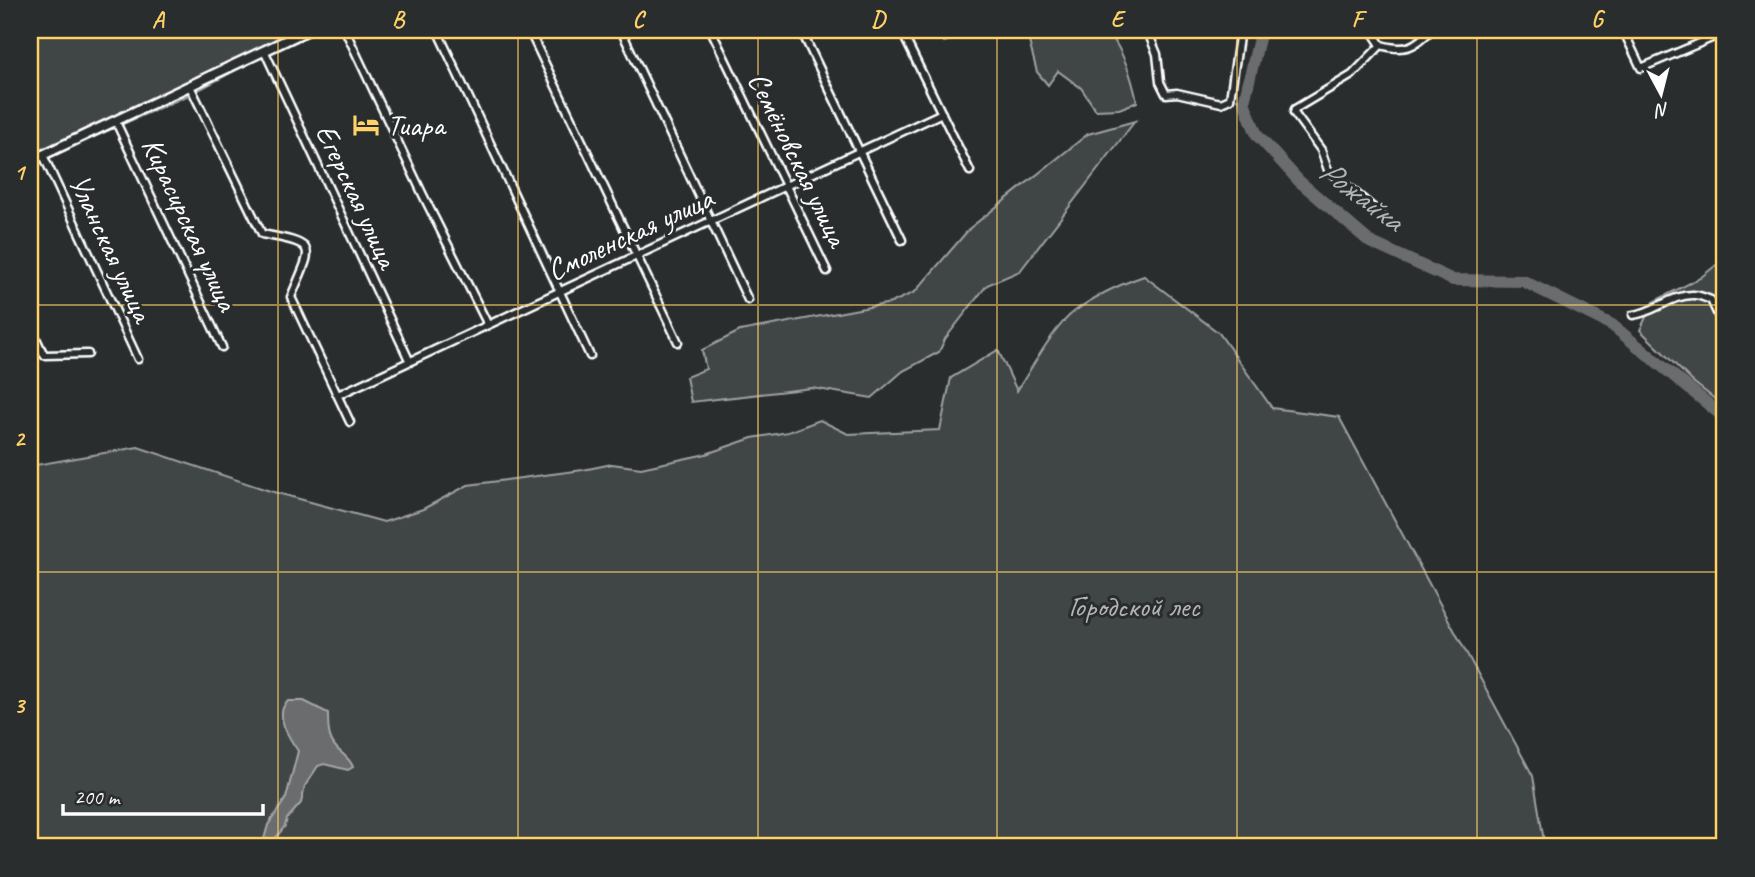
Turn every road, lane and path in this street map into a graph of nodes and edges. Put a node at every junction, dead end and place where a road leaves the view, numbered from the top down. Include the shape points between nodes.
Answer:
1 (308, 30) edge
2 (345, 30) edge
3 (437, 30) edge
4 (529, 30) edge
5 (621, 30) edge
6 (710, 30) edge
7 (801, 30) edge
8 (901, 30) edge
9 (1147, 30) edge
10 (1240, 30) edge
11 (1371, 30) edge
12 (1431, 30) edge
13 (1623, 30) edge
14 (1717, 30) edge
15 (1381, 45) junction
16 (264, 50) junction
17 (190, 86) junction
18 (942, 113) junction
19 (116, 122) junction
20 (860, 152) junction
21 (43, 155) junction
22 (30, 161) edge
23 (970, 171) dead end
24 (784, 187) junction
25 (1383, 216) dead end
26 (712, 221) junction
27 (902, 240) dead end
28 (637, 256) junction
29 (827, 271) dead end
30 (561, 291) junction
31 (748, 300) dead end
32 (1633, 315) dead end
33 (488, 325) junction
34 (30, 326) edge
35 (1725, 330) edge
36 (678, 342) dead end
37 (222, 347) dead end
38 (88, 354) dead end
39 (590, 356) dead end
40 (138, 359) dead end
41 (410, 362) junction
42 (338, 395) junction
43 (350, 422) dead end

1 - 16 street
2 - 33 street
3 - 30 street
4 - 28 street
5 - 26 street
6 - 24 street, Семёновская улица
7 - 20 street
8 - 18 street
9 - 10 street via 1166,94 1221,103 1230,99
11 - 15 street
12 - 15 street via 1413,46 1394,49
13 - 14 street via 1642,68 1713,37
15 - 25 street via 1352,75 1294,113 1321,150 1328,170
16 - 17 street
16 - 41 street, Егерская улица
17 - 19 street
17 - 42 street via 262,234 299,241 307,249 309,258 291,297
18 - 20 street, Смоленская улица
18 - 23 street
19 - 21 street
19 - 37 street, Кирасирская улица
20 - 24 street, Смоленская улица
20 - 27 street
21 - 22 street
21 - 40 street, Уланская улица
24 - 26 street, Смоленская улица
24 - 29 street, Семёновская улица
26 - 28 street, Смоленская улица
26 - 31 street
28 - 30 street, Смоленская улица
28 - 36 street
30 - 33 street, Смоленская улица
30 - 39 street
32 - 35 street via 1694,295 1711,300
33 - 41 street, Смоленская улица
34 - 38 street via 44,355
41 - 42 street, Смоленская улица
42 - 43 street

